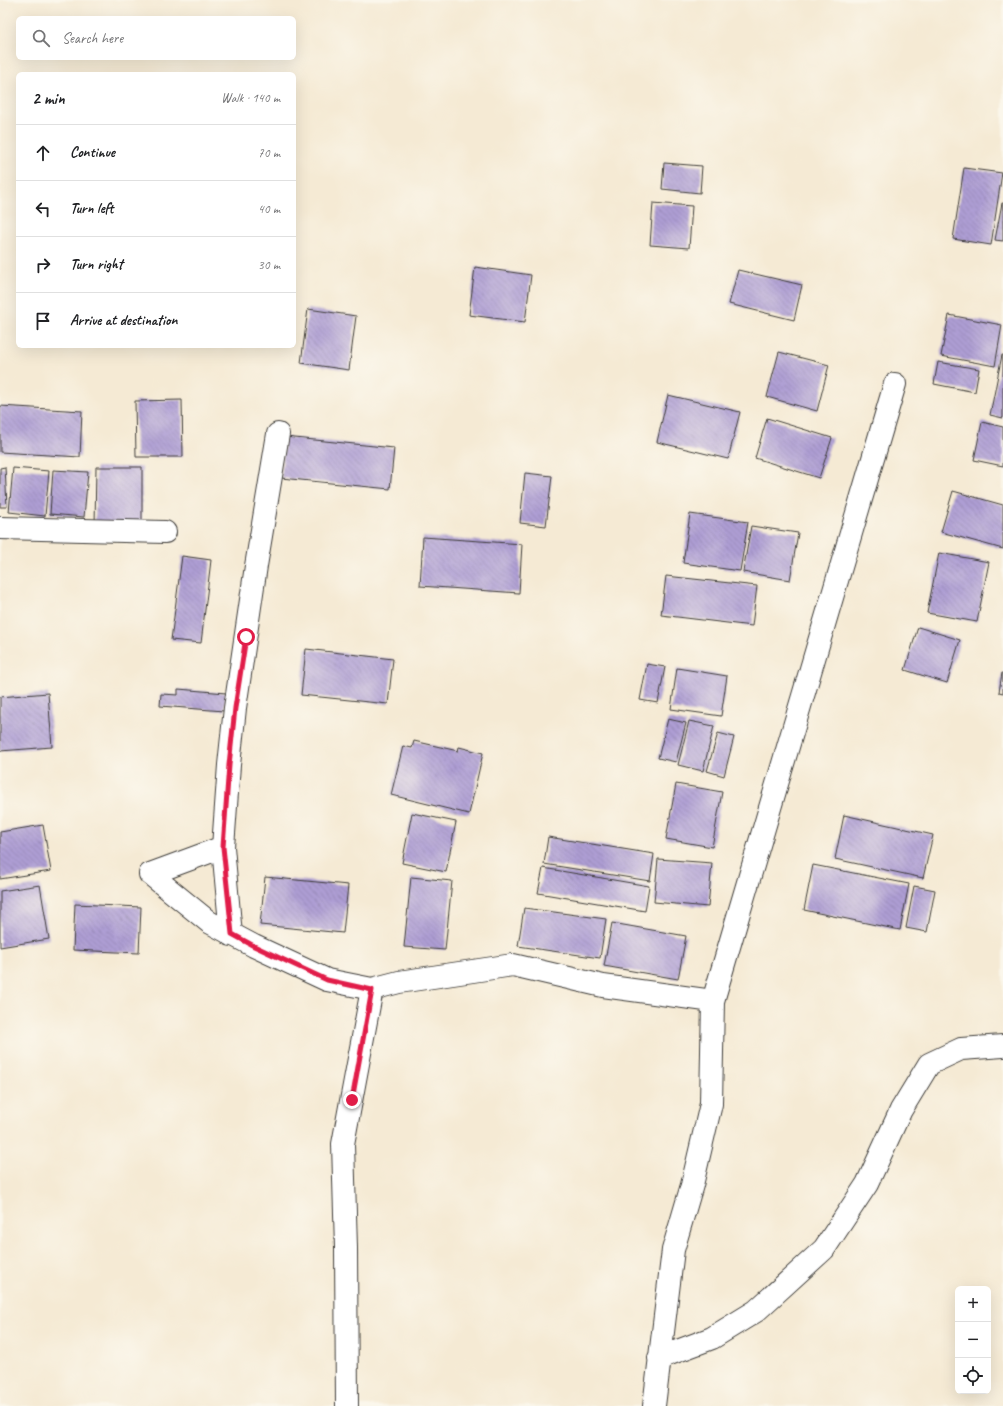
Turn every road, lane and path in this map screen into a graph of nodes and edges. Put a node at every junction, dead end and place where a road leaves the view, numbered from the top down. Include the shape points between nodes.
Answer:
1 (894, 384) dead end
2 (278, 434) dead end
3 (0, 528) edge
4 (166, 532) dead end
5 (223, 847) junction
6 (232, 934) junction
7 (372, 990) junction
8 (713, 1001) junction
9 (1003, 1046) edge
10 (659, 1358) junction
11 (347, 1406) edge
12 (654, 1406) edge

1 - 8 street
2 - 5 street via 235,708
3 - 4 street
5 - 6 street
5 - 6 street via 150,874 209,922
6 - 7 street via 327,980
7 - 8 street via 399,982 513,965 603,986
7 - 11 street via 343,1144
8 - 10 street via 711,1104 692,1185 673,1250
9 - 10 street via 961,1049 929,1064 901,1110 867,1184 824,1249 756,1311 712,1338
10 - 12 street

